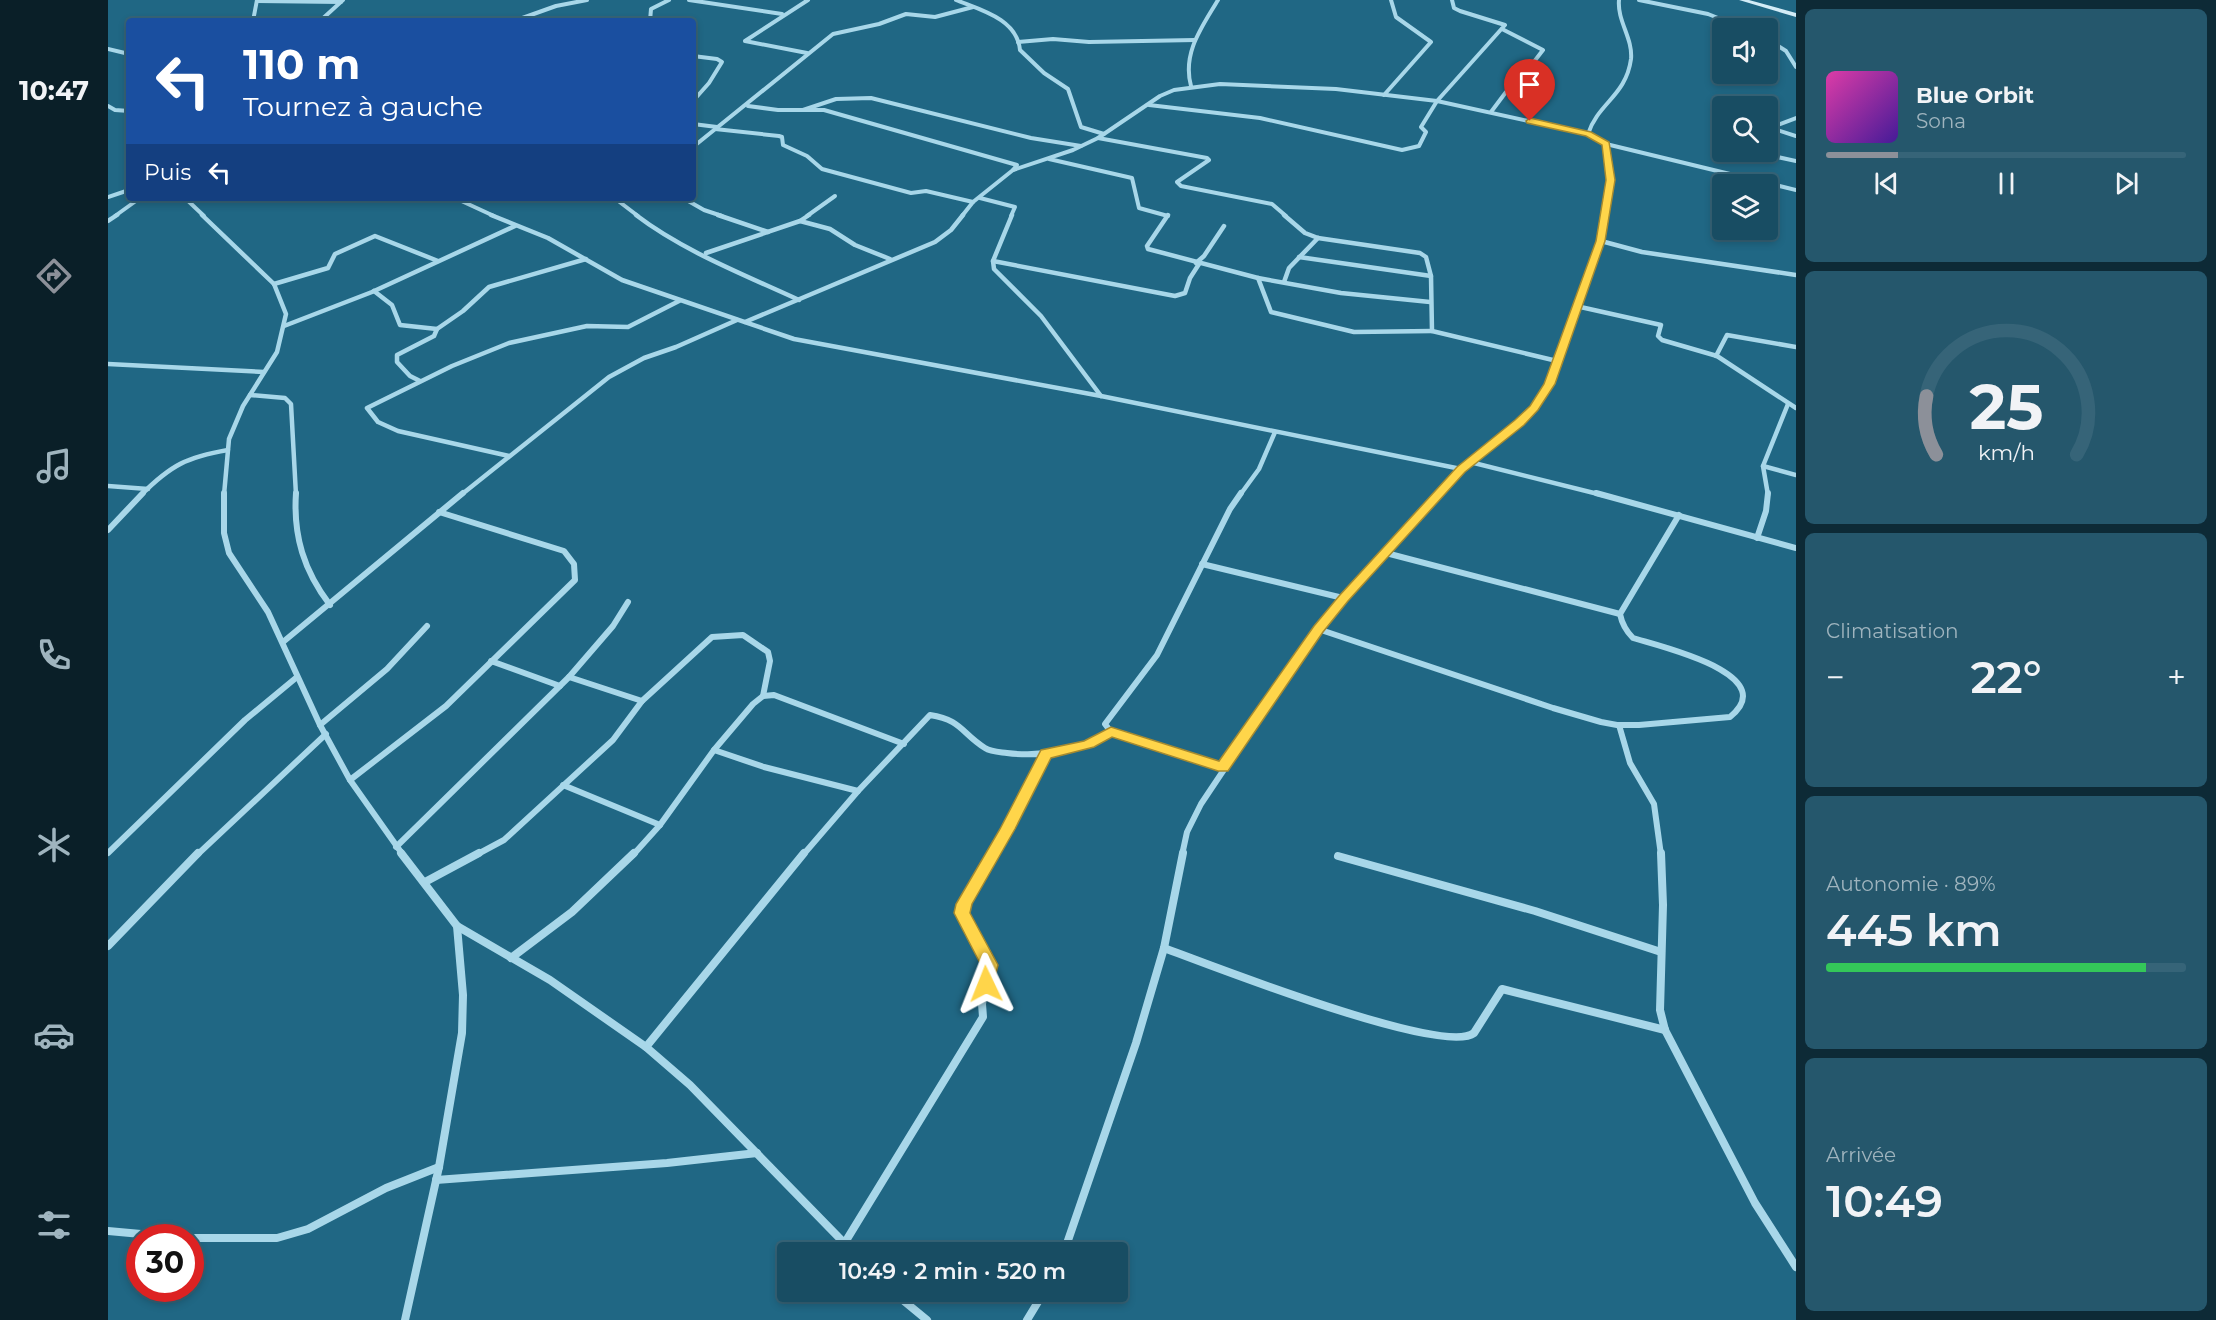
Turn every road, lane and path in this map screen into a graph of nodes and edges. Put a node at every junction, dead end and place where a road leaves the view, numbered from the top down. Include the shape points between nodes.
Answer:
1 (257, 0) edge
2 (587, 0) edge
3 (669, 0) edge
4 (689, 0) edge
5 (808, 0) edge
6 (956, 0) edge
7 (1218, 0) edge
8 (1391, 0) edge
9 (1452, 0) edge
10 (1620, 0) edge
11 (1639, 0) edge
12 (1742, 0) edge
13 (342, 1) edge
14 (973, 7) junction
15 (783, 15) junction
16 (1796, 15) edge
17 (254, 18) edge
18 (323, 18) edge
19 (522, 18) edge
20 (652, 18) edge
21 (1718, 18) edge
22 (1502, 28) junction
23 (1195, 40) junction
24 (1018, 42) junction
25 (1778, 46) edge
26 (108, 49) edge
27 (115, 51) junction
28 (126, 53) edge
29 (807, 53) junction
30 (108, 55) edge
31 (696, 56) edge
32 (1796, 67) edge
33 (1191, 86) junction
34 (1384, 95) junction
35 (696, 98) edge
36 (1437, 100) junction
37 (1148, 105) junction
38 (108, 106) edge
39 (748, 106) junction
40 (803, 110) junction
41 (126, 111) edge
42 (1491, 112) junction
43 (1796, 118) edge
44 (696, 125) edge
45 (1778, 125) edge
46 (716, 128) junction
47 (1778, 131) edge
48 (1104, 134) junction
49 (1588, 134) junction
50 (1796, 136) edge
51 (1098, 138) junction
52 (1606, 144) junction
53 (696, 145) edge
54 (1082, 146) junction
55 (1778, 157) edge
56 (1048, 159) junction
57 (1796, 161) edge
58 (1013, 170) junction
59 (1796, 190) edge
60 (126, 191) edge
61 (835, 195) dead end
62 (108, 197) edge
63 (980, 198) junction
64 (136, 201) edge
65 (188, 201) edge
66 (462, 201) edge
67 (618, 201) edge
68 (688, 201) edge
69 (973, 202) junction
70 (108, 221) edge
71 (800, 221) junction
72 (515, 226) junction
73 (1224, 226) dead end
74 (768, 232) junction
75 (1318, 238) junction
76 (1601, 241) junction
77 (706, 253) junction
78 (1299, 257) junction
79 (586, 259) junction
80 (891, 260) junction
81 (438, 261) junction
82 (993, 261) junction
83 (1198, 264) junction
84 (1796, 274) edge
85 (1431, 276) junction
86 (1258, 278) junction
87 (1284, 282) junction
88 (273, 284) junction
89 (374, 291) junction
90 (800, 300) junction
91 (679, 301) junction
92 (1430, 302) junction
93 (1576, 306) junction
94 (738, 320) junction
95 (744, 322) junction
96 (284, 326) junction
97 (437, 329) junction
98 (1432, 331) junction
99 (1796, 347) edge
100 (1716, 356) junction
101 (1557, 361) junction
102 (108, 364) edge
103 (264, 372) junction
104 (420, 381) junction
105 (250, 395) junction
106 (1101, 396) junction
107 (1788, 404) junction
108 (1796, 408) edge
109 (1275, 432) junction
110 (228, 450) junction
111 (509, 456) junction
112 (1470, 462) junction
113 (1763, 466) junction
114 (1461, 469) junction
115 (1796, 475) edge
116 (108, 486) edge
117 (148, 489) junction
118 (439, 512) junction
119 (1679, 515) junction
120 (108, 530) edge
121 (1757, 538) junction
122 (1796, 548) edge
123 (1386, 553) junction
124 (1202, 564) junction
125 (1343, 598) junction
126 (628, 602) dead end
127 (330, 605) junction
128 (1620, 614) junction
129 (427, 626) dead end
130 (1318, 629) junction
131 (283, 642) junction
132 (491, 661) junction
133 (297, 677) junction
134 (569, 677) junction
135 (560, 686) junction
136 (763, 696) junction
137 (642, 701) junction
138 (320, 725) junction
139 (1619, 725) junction
140 (1111, 732) junction
141 (326, 734) junction
142 (903, 744) junction
143 (714, 750) junction
144 (1046, 754) junction
145 (1223, 768) junction
146 (350, 780) junction
147 (563, 785) junction
148 (858, 791) junction
149 (660, 825) junction
150 (396, 847) junction
151 (108, 853) edge
152 (1338, 856) dead end
153 (425, 882) junction
154 (457, 926) junction
155 (108, 946) edge
156 (1164, 948) junction
157 (1662, 952) junction
158 (511, 958) junction
159 (1665, 1030) junction
160 (646, 1047) junction
161 (757, 1153) junction
162 (439, 1167) junction
163 (436, 1180) junction
164 (108, 1230) edge
165 (126, 1232) edge
166 (204, 1238) edge
167 (842, 1242) edge
168 (845, 1242) edge
169 (1067, 1242) edge
170 (1796, 1267) edge
171 (905, 1302) edge
172 (1038, 1302) edge
173 (405, 1320) edge
174 (927, 1320) edge
175 (1027, 1320) edge

1 - 13 street
1 - 17 street
2 - 19 street
3 - 20 street via 650,11
4 - 15 street
5 - 15 street
6 - 14 street
7 - 23 street
8 - 34 street via 1396,17 1431,42
9 - 22 street via 1456,10 1499,21 1505,25
10 - 49 street via 1617,13 1631,47 1630,62 1620,90 1595,116
11 - 21 street
12 - 16 street
13 - 18 street
14 - 24 street via 1008,25
14 - 29 street via 935,17 906,14 833,34
15 - 29 street via 745,41
22 - 36 street
22 - 42 street via 1543,50
23 - 24 street
23 - 33 street via 1186,69
24 - 48 street via 1020,50 1044,73 1068,89 1081,127
25 - 32 street
26 - 27 street
27 - 28 street
27 - 30 street
29 - 39 street
31 - 35 street via 722,62
33 - 34 street via 1278,85
33 - 37 street via 1174,90
34 - 36 street
36 - 37 street via 1421,127 1426,132 1425,141 1402,150 1260,118
36 - 42 street
37 - 48 street
38 - 41 street
39 - 40 street
39 - 46 street
40 - 54 street via 820,101 871,98 1031,138
40 - 58 street via 824,110 1017,165
42 - 49 street
43 - 45 street
44 - 46 street
46 - 53 street
46 - 69 street via 782,137 783,145 822,169 911,193 926,191
47 - 50 street
48 - 51 street
49 - 52 street
51 - 54 street
51 - 75 street via 1207,158 1177,182 1275,205 1305,233
52 - 59 street
52 - 76 street via 1611,180
54 - 56 street
55 - 57 street
56 - 58 street
56 - 83 street via 1132,178 1139,208 1169,215 1148,249
58 - 63 street
60 - 62 street
61 - 71 street
63 - 69 street
63 - 82 street via 1015,206
64 - 70 street
65 - 88 street
66 - 72 street
67 - 77 street via 651,225
68 - 74 street
69 - 80 street via 951,230 935,242
71 - 74 street
71 - 80 street via 830,229
72 - 79 street via 548,238
72 - 81 street
73 - 83 street
74 - 77 street
75 - 78 street
75 - 85 street via 1420,253 1426,257
76 - 84 street via 1642,252
76 - 93 street
77 - 90 street
78 - 85 street
78 - 87 street
79 - 91 street via 622,280
79 - 97 street via 489,287
80 - 90 street
81 - 88 street via 375,236 335,254 327,268
81 - 89 street
82 - 83 street via 1175,296 1185,293
82 - 106 street via 1000,277 1041,316
83 - 86 street
85 - 92 street
86 - 87 street
86 - 98 street via 1271,312 1354,332
87 - 92 street
88 - 96 street via 286,314
89 - 96 street
89 - 97 street via 392,305 400,325
90 - 95 street
91 - 94 street
91 - 104 street via 634,325 587,326 509,343
92 - 98 street
93 - 100 street via 1661,325 1658,336 1665,342
93 - 101 street
94 - 95 street
94 - 111 street via 644,358 609,377
95 - 106 street via 831,347
96 - 103 street via 276,352
97 - 104 street via 427,341 397,354 397,362
98 - 101 street
99 - 100 street via 1727,335
100 - 107 street
101 - 112 street via 1534,408
102 - 103 street
103 - 105 street
104 - 111 street via 367,409 383,425
105 - 110 street via 231,430
105 - 127 street via 285,398 291,404 297,485 294,519 315,585
106 - 109 street
107 - 108 street
107 - 113 street
109 - 114 street
109 - 124 street via 1259,469 1230,509
110 - 117 street via 189,459
110 - 131 street via 222,508 229,553
111 - 118 street
112 - 114 street
112 - 119 street
113 - 115 street
113 - 121 street via 1769,504
114 - 123 street
116 - 117 street
117 - 120 street
118 - 127 street
118 - 132 street via 564,551 571,557 577,574
119 - 121 street
119 - 128 street
121 - 122 street
123 - 125 street
123 - 128 street
124 - 125 street
124 - 140 street via 1157,655 1105,724
125 - 130 street
126 - 134 street via 613,626
127 - 131 street
128 - 139 street via 1625,631 1634,638 1737,679 1742,702 1729,718
129 - 138 street via 387,669
130 - 139 street via 1548,707
130 - 145 street
131 - 133 street
132 - 135 street
132 - 146 street via 446,706
133 - 138 street
133 - 151 street via 245,720
134 - 135 street
134 - 137 street
135 - 150 street
136 - 137 street via 770,661 768,652 743,635 728,634 712,637
136 - 142 street via 774,695
136 - 143 street
137 - 147 street via 613,740
138 - 141 street
139 - 157 street via 1630,763 1654,804 1660,850
140 - 144 street via 1089,744
140 - 145 street
141 - 146 street
141 - 155 street via 216,835
142 - 144 street via 930,715 947,717 988,750 1022,756
142 - 148 street
143 - 148 street
143 - 149 street
144 - 168 street via 964,904 962,913 989,965 982,1004 984,1017
145 - 156 street via 1187,832
146 - 150 street
147 - 149 street
147 - 153 street via 504,840
148 - 160 street
149 - 158 street via 623,866
150 - 153 street
152 - 157 street via 1535,911
153 - 154 street
154 - 158 street
154 - 162 street via 462,1033
156 - 159 street via 1305,999 1448,1038 1471,1036 1502,989
156 - 169 street
157 - 159 street via 1660,1010
158 - 160 street via 550,980
159 - 170 street via 1755,1203
160 - 161 street
161 - 163 street
161 - 167 street
162 - 163 street
162 - 166 street via 386,1188 308,1229 277,1239
163 - 173 street
164 - 165 street
171 - 174 street
172 - 175 street

